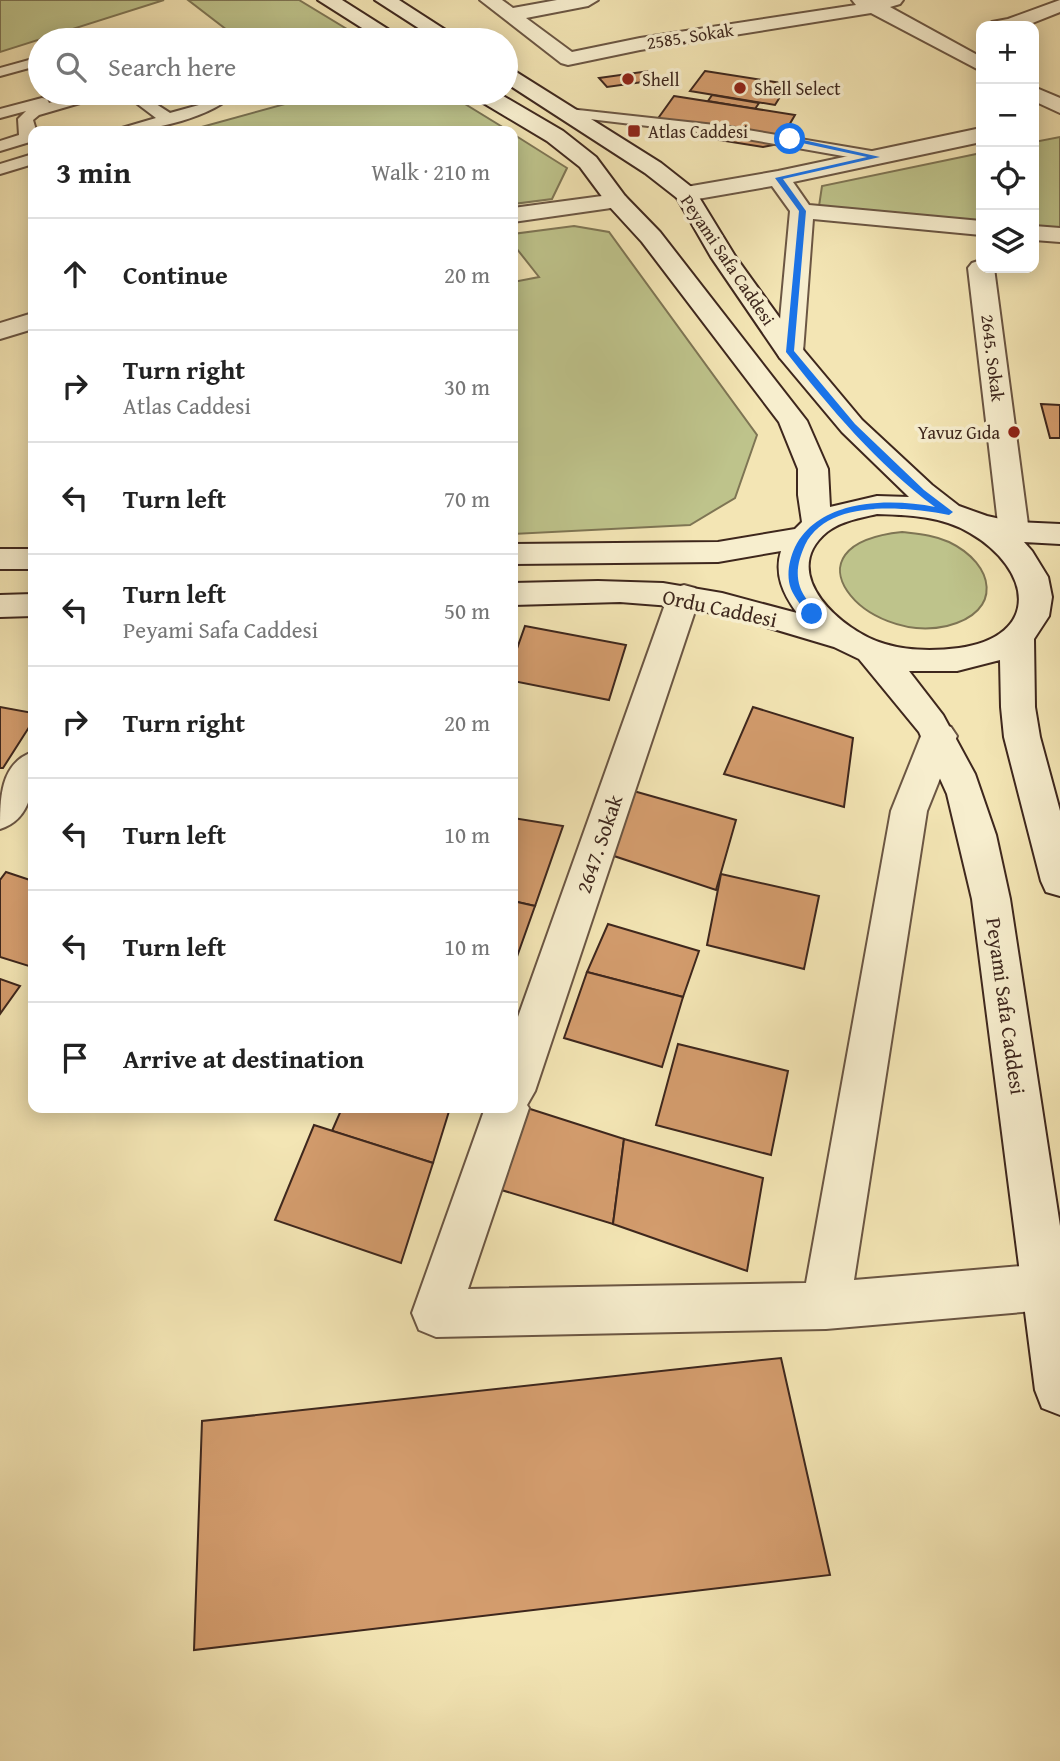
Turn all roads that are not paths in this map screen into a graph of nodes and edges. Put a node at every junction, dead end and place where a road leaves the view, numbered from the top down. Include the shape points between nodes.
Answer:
1 (328, 0) edge
2 (385, 0) edge
3 (490, 0) edge
4 (588, 0) edge
5 (876, 2) edge
6 (1060, 5) edge
7 (509, 15) junction
8 (1020, 21) edge
9 (375, 28) edge
10 (431, 28) edge
11 (953, 32) dead end
12 (926, 36) junction
13 (976, 62) edge
14 (28, 64) edge
15 (0, 72) edge
16 (518, 81) edge
17 (1039, 98) edge
18 (35, 105) edge
19 (58, 105) edge
20 (148, 105) edge
21 (171, 105) edge
22 (209, 105) edge
23 (503, 105) edge
24 (569, 113) junction
25 (184, 114) junction
26 (3, 115) edge
27 (1056, 115) edge
28 (168, 119) junction
29 (144, 126) edge
30 (28, 130) edge
31 (28, 136) edge
32 (976, 136) edge
33 (28, 137) edge
34 (0, 146) edge
35 (877, 157) junction
36 (28, 161) edge
37 (0, 169) edge
38 (778, 178) junction
39 (676, 202) junction
40 (622, 206) junction
41 (803, 211) junction
42 (518, 215) edge
43 (976, 228) edge
44 (1039, 234) edge
45 (1060, 236) edge
46 (982, 273) edge
47 (28, 323) edge
48 (0, 331) edge
49 (790, 352) junction
50 (949, 512) junction
51 (981, 525) junction
52 (811, 531) junction
53 (1014, 532) junction
54 (1060, 534) edge
55 (518, 554) edge
56 (0, 559) edge
57 (28, 559) edge
58 (518, 594) edge
59 (684, 596) junction
60 (28, 605) edge
61 (0, 606) edge
62 (1036, 625) edge
63 (857, 644) junction
64 (939, 736) junction
65 (28, 773) edge
66 (0, 815) edge
67 (1060, 881) edge
68 (518, 1077) edge
69 (505, 1113) edge
70 (1046, 1287) junction
71 (826, 1306) junction
72 (1060, 1390) edge

1 - 9 street
2 - 10 street
3 - 7 street
4 - 7 street
5 - 7 street, 2585. Sokak via 568,59
5 - 12 street
6 - 8 street
11 - 12 street
12 - 13 street
14 - 15 lane
16 - 24 street, Peyami Safa Caddesi
17 - 27 street
18 - 26 lane
19 - 30 lane via 25,118
20 - 28 lane
21 - 25 lane
22 - 25 lane
23 - 40 street, Peyami Safa Caddesi via 588,162
24 - 35 lane via 676,122
24 - 39 street, Peyami Safa Caddesi
25 - 28 lane
26 - 31 lane
28 - 29 lane
32 - 35 street
33 - 34 lane
35 - 38 street
36 - 37 lane
38 - 39 street
38 - 41 street
39 - 40 street
39 - 40 street via 641,188 629,191
39 - 49 street, Peyami Safa Caddesi via 723,257
40 - 42 street
40 - 52 street, Peyami Safa Caddesi via 652,237 793,421 813,469
41 - 43 street
41 - 49 street
44 - 45 street
46 - 53 street, 2645. Sokak
47 - 48 street
49 - 50 street, Peyami Safa Caddesi via 852,426 921,492
50 - 51 street
50 - 52 street via 877,505 845,512
51 - 53 street
51 - 62 street via 1010,545 1030,570 1037,596
52 - 55 street, Ordu Caddesi via 719,552
52 - 63 street via 793,561 795,587 812,614
53 - 54 street
56 - 57 street
58 - 59 street, Ordu Caddesi
59 - 63 street, Ordu Caddesi
59 - 68 street, 2647. Sokak
60 - 61 street
62 - 63 street via 989,653 953,662 912,660
62 - 67 street via 1018,707
63 - 64 street, Peyami Safa Caddesi via 909,694
64 - 70 street, Peyami Safa Caddesi via 977,827 991,899
64 - 71 street via 908,811
65 - 66 street
69 - 71 street via 436,1313
70 - 71 street
70 - 72 street, Peyami Safa Caddesi

